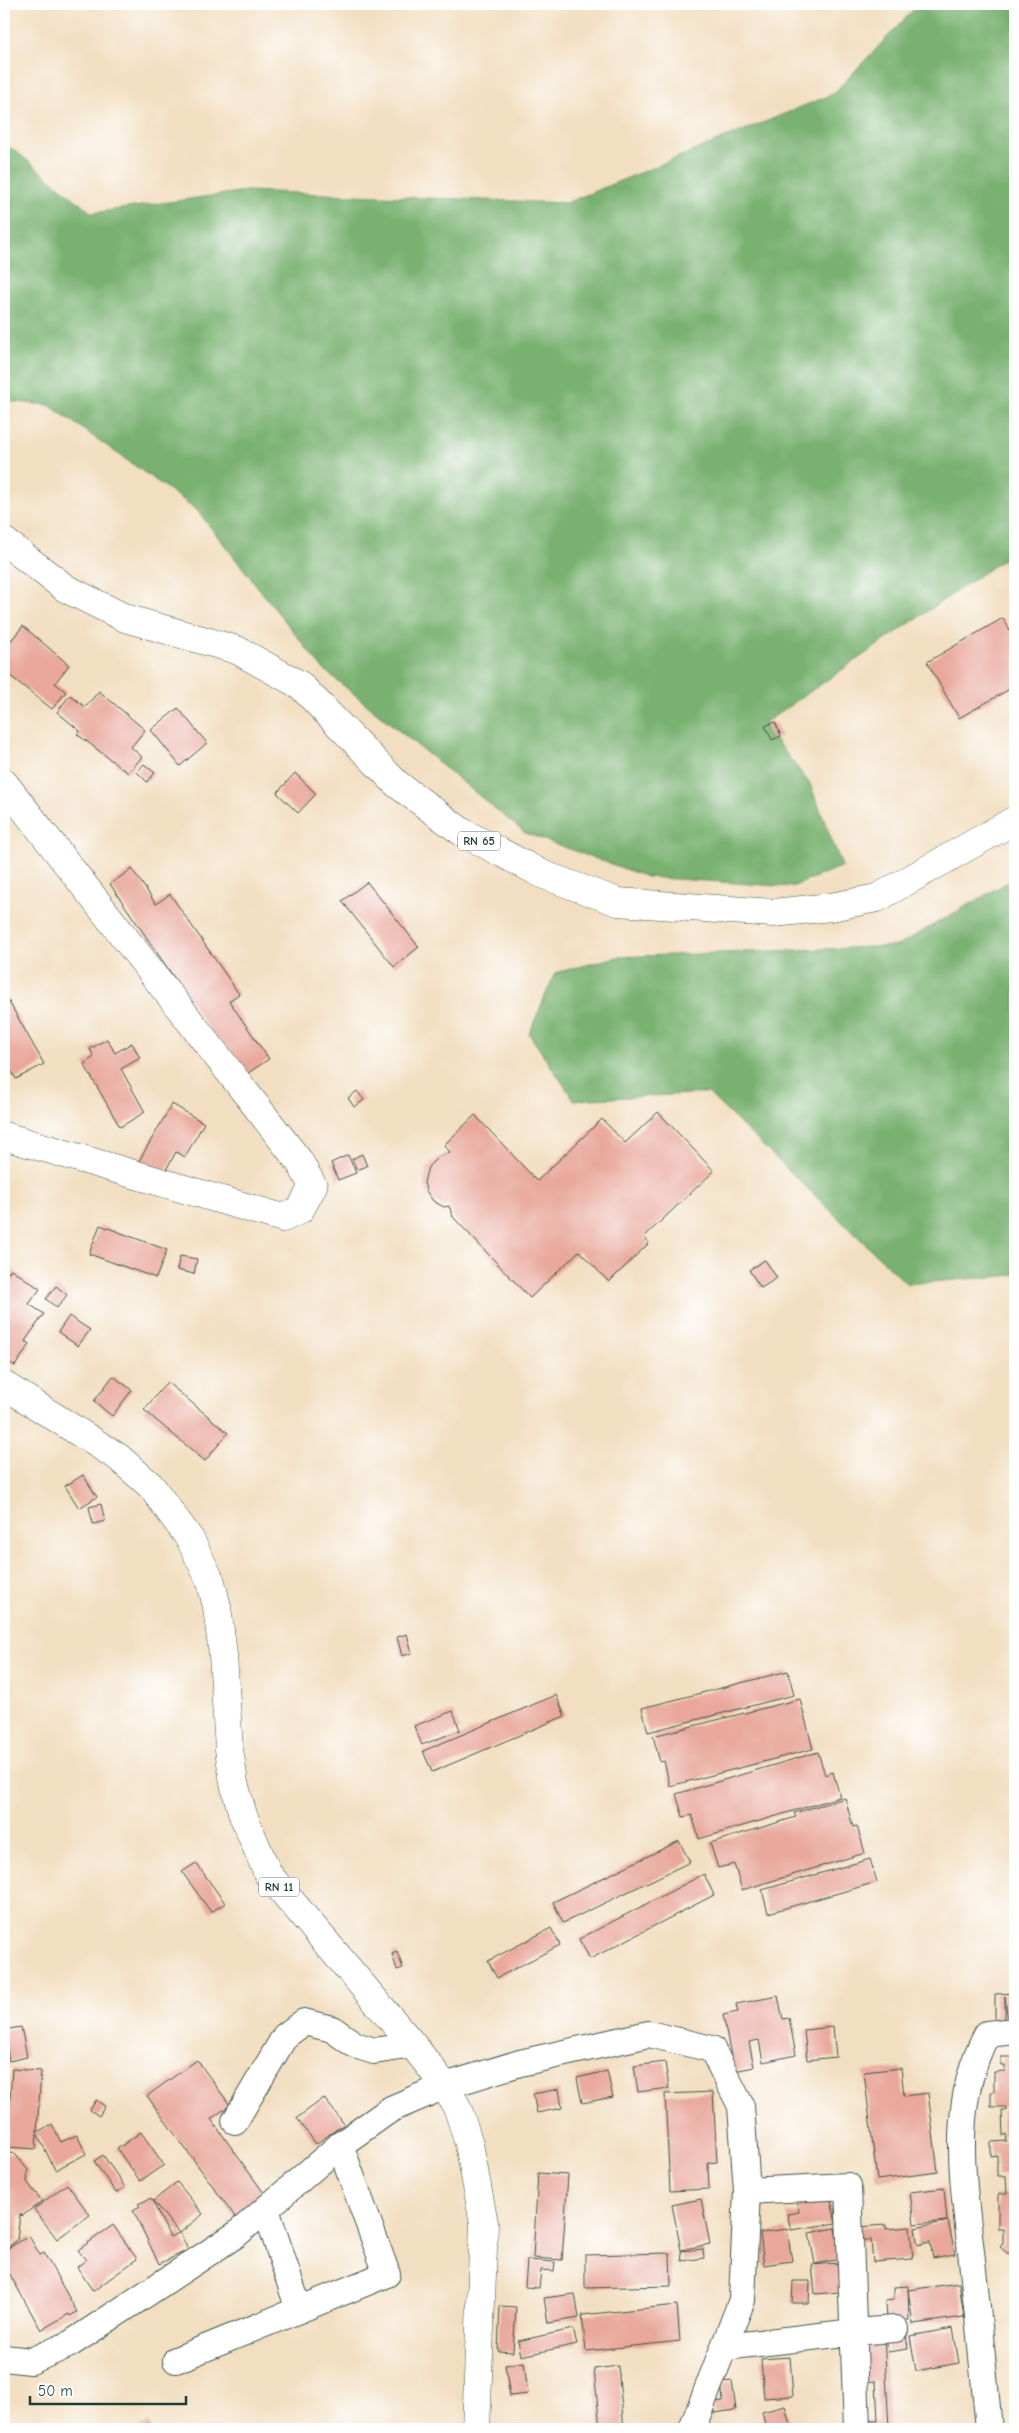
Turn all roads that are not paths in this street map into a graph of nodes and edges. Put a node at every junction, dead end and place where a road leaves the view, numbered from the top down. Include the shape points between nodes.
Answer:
1 (4, 541) edge
2 (4, 783) edge
3 (1015, 820) edge
4 (4, 1136) edge
5 (4, 1385) edge
6 (1015, 2031) edge
7 (413, 2045) junction
8 (445, 2086) junction
9 (235, 2121) dead end
10 (340, 2146) junction
11 (747, 2191) junction
12 (266, 2209) junction
13 (299, 2310) junction
14 (895, 2329) dead end
15 (854, 2332) junction
16 (724, 2347) junction
17 (4, 2358) edge
18 (176, 2360) dead end
19 (476, 2429) edge
20 (692, 2429) edge
21 (857, 2429) edge
22 (989, 2429) edge

1 - 3 main road, RN 65 via 65,588 125,618 237,650 300,685 397,784 462,832 544,875 618,902 773,912 831,908 877,898
2 - 4 main road via 299,1161 313,1186 300,1210 283,1218
5 - 7 main road, RN 11 via 118,1457 150,1486 190,1539 211,1582 217,1607 234,1783 242,1814 268,1874
6 - 22 street via 988,2034 976,2056 962,2110 962,2172
7 - 8 main road, RN 11
7 - 9 street via 374,2051 355,2045 332,2030 304,2022 284,2036
8 - 10 street via 391,2109
8 - 11 street via 520,2063 648,2034 712,2049 740,2106
8 - 19 main road, RN 11 via 458,2109 469,2144 484,2223
10 - 12 street
10 - 13 street via 387,2274
11 - 15 street via 848,2186
11 - 16 street via 742,2300
12 - 13 street
12 - 17 street via 237,2234 70,2344 31,2361
13 - 18 street
14 - 15 street
15 - 16 street
15 - 21 street
16 - 20 street

